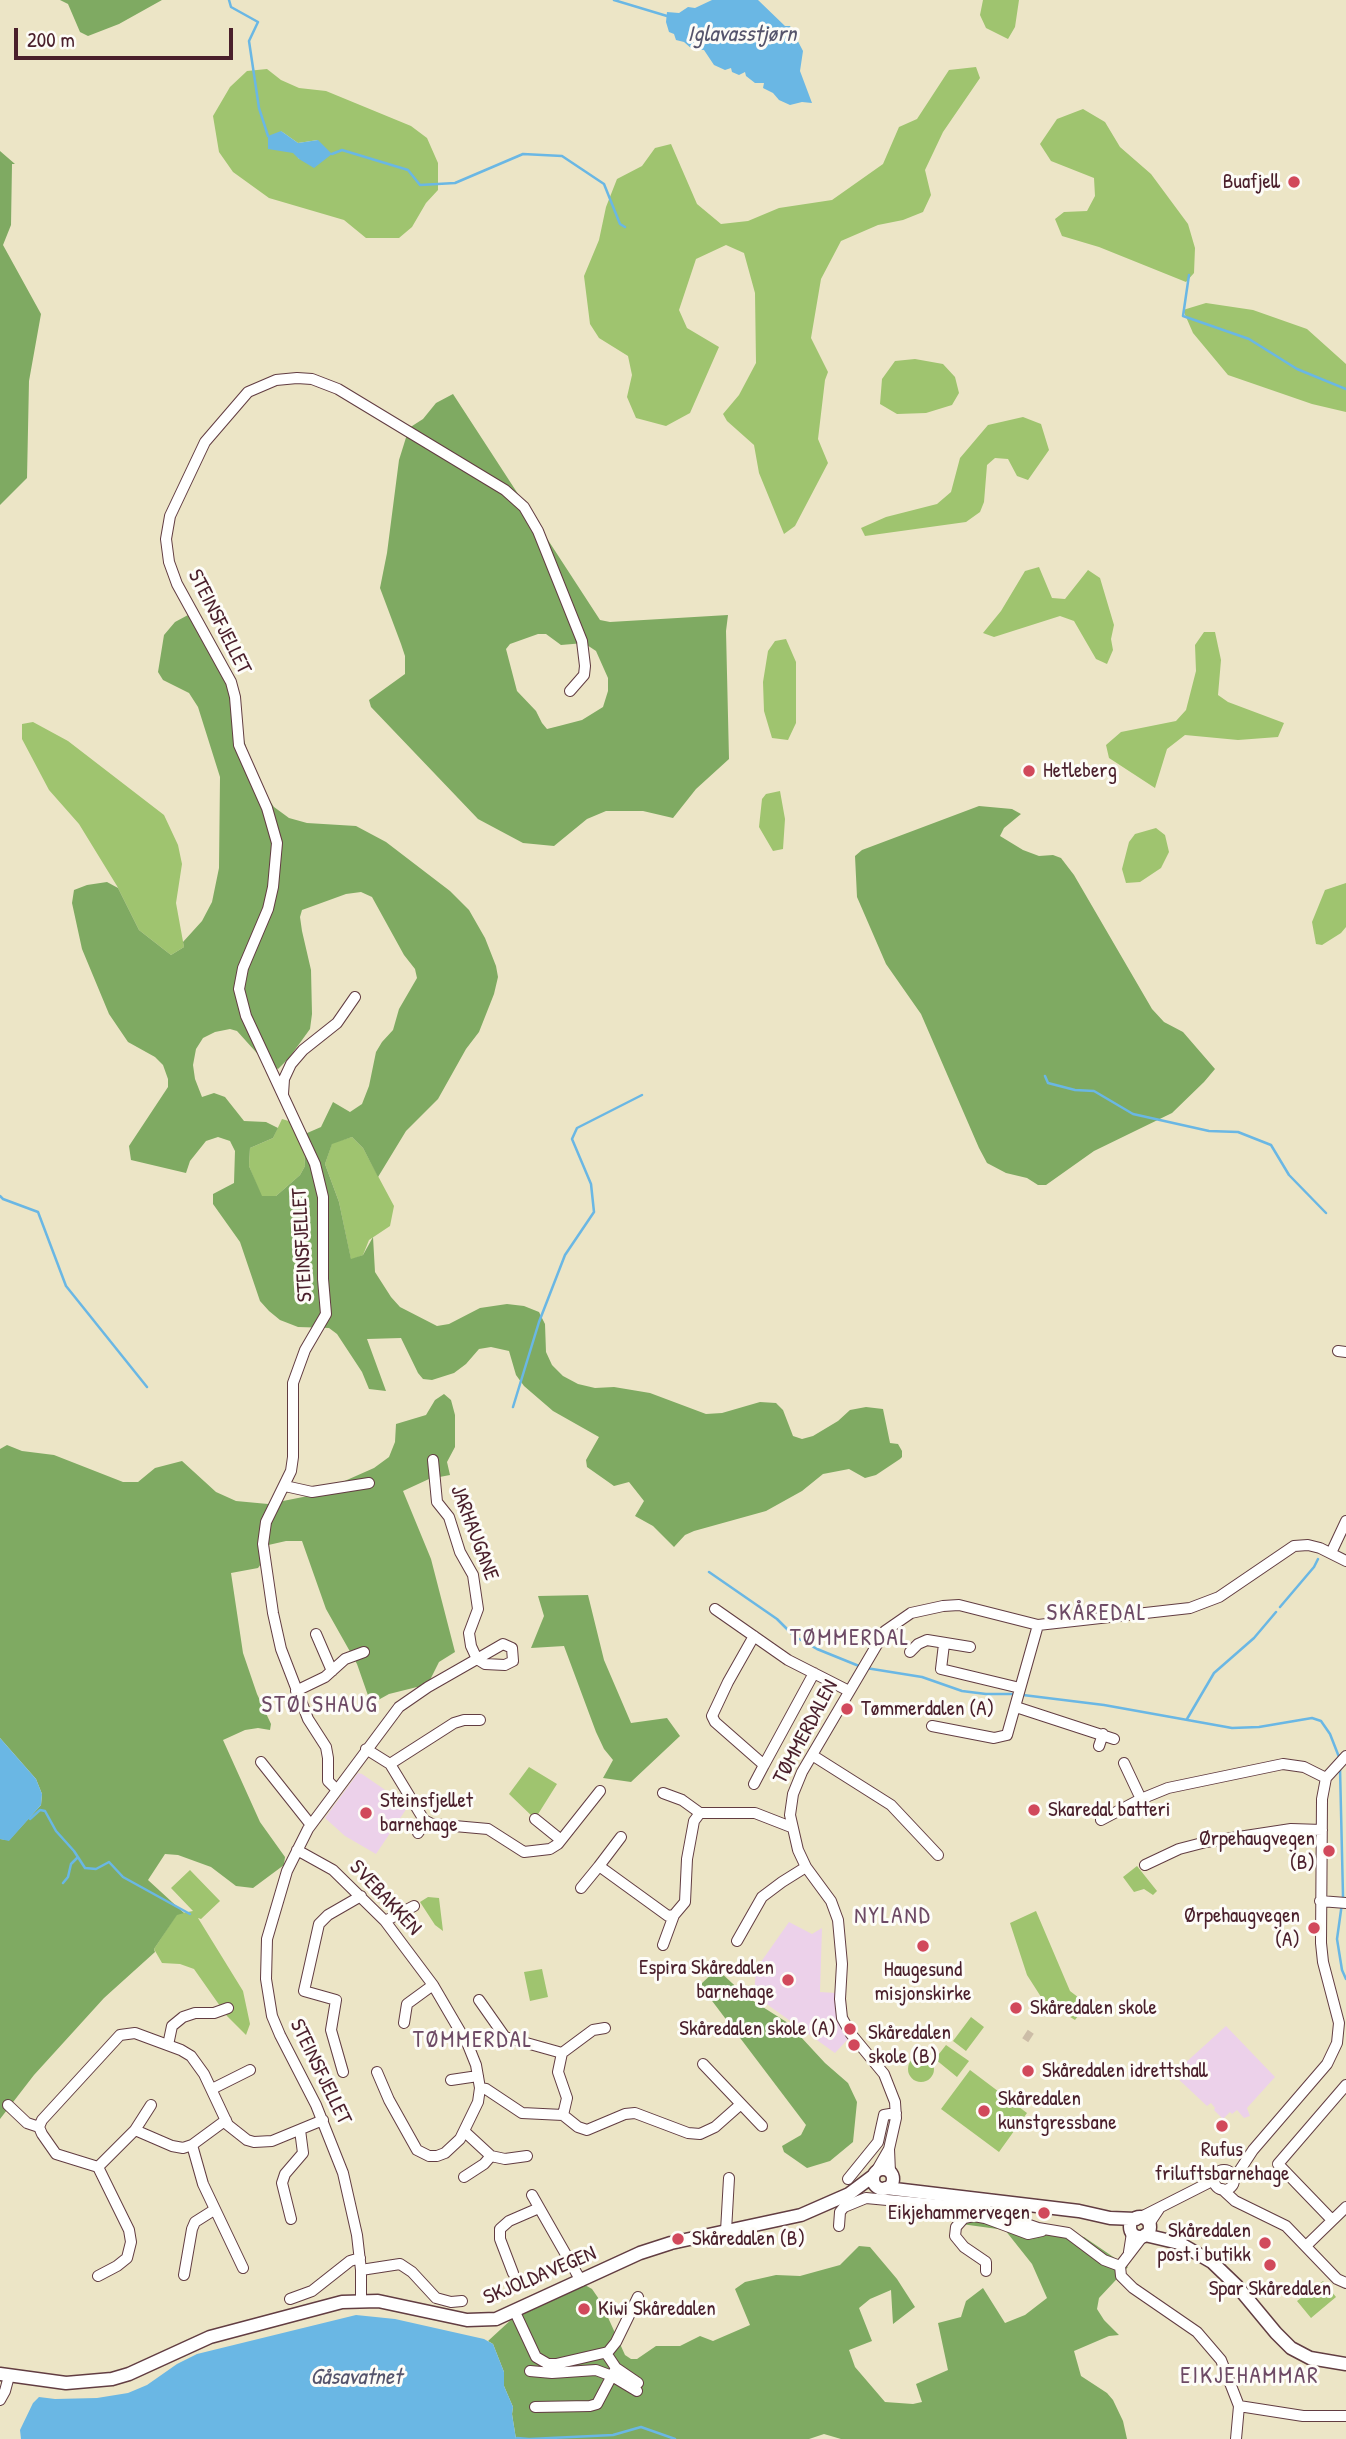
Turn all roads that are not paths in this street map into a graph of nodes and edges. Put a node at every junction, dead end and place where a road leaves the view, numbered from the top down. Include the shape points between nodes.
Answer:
1 (570, 691) dead end
2 (355, 997) dead end
3 (283, 1095) junction
4 (433, 1460) dead end
5 (369, 1483) dead end
6 (285, 1486) junction
7 (1346, 1521) edge
8 (1331, 1553) junction
9 (1346, 1561) edge
10 (715, 1609) dead end
11 (1038, 1625) junction
12 (316, 1634) dead end
13 (754, 1636) junction
14 (944, 1644) junction
15 (970, 1647) dead end
16 (364, 1652) dead end
17 (910, 1652) dead end
18 (477, 1659) joint
19 (332, 1671) junction
20 (814, 1673) junction
21 (1020, 1688) junction
22 (296, 1690) junction
23 (849, 1691) junction
24 (1016, 1707) junction
25 (480, 1720) dead end
26 (932, 1726) dead end
27 (1102, 1734) junction
28 (1114, 1739) dead end
29 (1099, 1746) dead end
30 (366, 1749) junction
31 (812, 1755) junction
32 (1346, 1756) edge
33 (261, 1762) dead end
34 (1124, 1763) dead end
35 (390, 1764) junction
36 (764, 1765) junction
37 (1326, 1778) junction
38 (754, 1784) dead end
39 (337, 1790) junction
40 (600, 1791) dead end
41 (663, 1793) dead end
42 (1140, 1798) junction
43 (700, 1813) junction
44 (535, 1819) dead end
45 (1101, 1820) dead end
46 (426, 1821) junction
47 (311, 1825) junction
48 (791, 1827) junction
49 (1322, 1830) junction
50 (418, 1833) dead end
51 (621, 1837) dead end
52 (561, 1840) junction
53 (298, 1850) junction
54 (938, 1855) dead end
55 (1145, 1865) dead end
56 (599, 1866) junction
57 (806, 1867) junction
58 (581, 1888) dead end
59 (361, 1896) junction
60 (1320, 1901) junction
61 (1346, 1903) edge
62 (414, 1906) dead end
63 (674, 1915) junction
64 (385, 1922) junction
65 (737, 1941) dead end
66 (663, 1945) dead end
67 (433, 1985) junction
68 (479, 2000) dead end
69 (228, 2008) dead end
70 (404, 2023) dead end
71 (1342, 2023) edge
72 (605, 2028) dead end
73 (168, 2045) junction
74 (562, 2053) junction
75 (703, 2064) dead end
76 (250, 2070) dead end
77 (343, 2072) dead end
78 (377, 2072) dead end
79 (478, 2076) junction
80 (451, 2080) dead end
81 (1346, 2085) edge
82 (480, 2088) junction
83 (212, 2089) junction
84 (741, 2104) junction
85 (8, 2105) dead end
86 (152, 2105) dead end
87 (896, 2113) junction
88 (563, 2115) junction
89 (226, 2120) junction
90 (323, 2120) junction
91 (762, 2126) dead end
92 (40, 2127) junction
93 (135, 2130) junction
94 (300, 2130) junction
95 (465, 2132) junction
96 (192, 2145) junction
97 (491, 2156) junction
98 (527, 2156) dead end
99 (98, 2167) junction
100 (464, 2177) dead end
101 (1232, 2177) junction
102 (729, 2178) dead end
103 (883, 2178) junction
104 (848, 2179) dead end
105 (1218, 2185) junction
106 (532, 2195) dead end
107 (1242, 2203) junction
108 (1346, 2207) edge
109 (538, 2208) junction
110 (214, 2210) junction
111 (290, 2219) dead end
112 (1332, 2220) junction
113 (839, 2226) dead end
114 (1141, 2228) junction
115 (1048, 2230) junction
116 (726, 2231) junction
117 (1307, 2245) junction
118 (360, 2258) junction
119 (1120, 2266) junction
120 (243, 2267) dead end
121 (362, 2270) junction
122 (986, 2271) dead end
123 (513, 2273) dead end
124 (184, 2275) dead end
125 (98, 2276) dead end
126 (581, 2281) junction
127 (1346, 2283) edge
128 (638, 2297) dead end
129 (290, 2299) dead end
130 (361, 2300) junction
131 (462, 2301) dead end
132 (515, 2312) junction
133 (606, 2353) junction
134 (1346, 2364) edge
135 (530, 2371) dead end
136 (614, 2372) junction
137 (4, 2375) edge
138 (638, 2387) dead end
139 (0, 2400) edge
140 (1239, 2406) junction
141 (535, 2407) dead end
142 (1346, 2416) edge
143 (1236, 2439) edge

1 - 3 street, STEINSFJELLET via 584,675 582,641 538,531 524,507 505,489 338,388 312,379 276,380 248,392 205,442 174,504 166,539 177,584 231,682 239,745 277,843 274,887 239,989 246,1016
2 - 3 street via 337,1023 291,1064
3 - 6 street, STEINSFJELLET via 320,1179 326,1314 293,1383 293,1457
4 - 18 street, JARHAUGANE via 437,1502 449,1517 473,1576 478,1609 469,1637
5 - 6 street via 312,1492
6 - 22 street, STEINSFJELLET via 265,1522 263,1544 277,1635
7 - 8 street
8 - 9 street, TØMMERDALEN
8 - 11 street, TØMMERDALEN via 1308,1545 1294,1546 1201,1605
10 - 13 street
11 - 21 street
11 - 23 street, TØMMERDALEN via 959,1605 919,1610 885,1631
12 - 19 street
13 - 20 street
13 - 36 street via 712,1716
14 - 15 street
14 - 17 street via 927,1640
14 - 21 street via 941,1669
16 - 19 street via 345,1659
18 - 30 street, STEINSFJELLET via 398,1707
19 - 22 street
20 - 23 street
20 - 36 street
21 - 24 street
22 - 39 street, STEINSFJELLET via 326,1747 328,1781
23 - 31 street, TØMMERDALEN
24 - 26 street via 1009,1733 1002,1738
24 - 27 street
25 - 35 street via 454,1723
27 - 28 street
27 - 29 street
30 - 35 street
30 - 39 street, STEINSFJELLET
31 - 48 street, TØMMERDALEN via 793,1794
31 - 54 street via 891,1805
32 - 37 street
33 - 47 street
34 - 42 street
35 - 46 street
36 - 38 street
37 - 42 street via 1304,1767 1283,1764
37 - 49 street
39 - 47 street, STEINSFJELLET
40 - 52 street
41 - 43 street
42 - 45 street
43 - 48 street via 755,1813
43 - 63 street via 694,1821 687,1859 687,1896
44 - 52 street
46 - 50 street
46 - 52 street via 488,1829 524,1852 550,1849
47 - 53 street, STEINSFJELLET
48 - 57 street, TØMMERDALEN
49 - 55 street via 1291,1829 1206,1842
49 - 60 street
51 - 56 street
53 - 59 street, SVEBAKKEN via 329,1867
53 - 90 street, STEINSFJELLET via 267,1939 266,1983 275,2025
56 - 58 street
56 - 63 street via 660,1911
57 - 65 street via 762,1897
57 - 87 street, TØMMERDALEN via 831,1901 838,1920 842,2018 884,2074
59 - 64 street, SVEBAKKEN
59 - 77 street via 319,1924 304,1991 336,2000 331,2030
60 - 61 street
60 - 71 street via 1323,1962
62 - 64 street
63 - 66 street
64 - 67 street, SVEBAKKEN
67 - 70 street via 407,2004
67 - 79 street, SVEBAKKEN via 468,2045
68 - 74 street via 505,2037
69 - 73 street via 183,2017 172,2026
71 - 101 street via 1326,2064
72 - 74 street via 593,2030
73 - 83 street via 191,2056
73 - 92 street via 135,2033 120,2035
74 - 88 street via 558,2072 566,2098
75 - 84 street
76 - 83 street
78 - 95 street, SVEBAKKEN via 411,2142 423,2154 445,2153
79 - 80 street
79 - 82 street, SVEBAKKEN
81 - 112 street via 1278,2164
82 - 88 street via 522,2113
82 - 95 street, SVEBAKKEN
83 - 89 street
84 - 88 street via 715,2127 695,2135 635,2113 587,2130
84 - 91 street
85 - 92 street via 27,2123
86 - 93 street
87 - 103 street, TØMMERDALEN
87 - 104 street via 884,2115 878,2142
89 - 94 street via 240,2137 254,2142 272,2141
89 - 96 street
90 - 94 street
90 - 118 street, STEINSFJELLET via 346,2185
92 - 99 street via 56,2154
93 - 96 street via 172,2147
93 - 99 street
94 - 111 street via 303,2153 282,2183
95 - 97 street
96 - 110 street
97 - 98 street
97 - 100 street
99 - 125 street via 131,2242 123,2262
101 - 105 street via 1229,2188
101 - 105 street via 1219,2171
101 - 107 street
102 - 116 street
103 - 114 main road via 916,2190 1079,2211
103 - 116 main road, SKJOLDAVEGEN via 802,2215
105 - 107 street
105 - 114 street via 1159,2209
106 - 109 street
107 - 117 street via 1286,2226
108 - 112 street
109 - 123 street via 500,2229
109 - 126 street
110 - 120 street
110 - 124 street via 195,2222
112 - 117 street
113 - 115 street via 844,2207 876,2198 992,2211
114 - 119 street
114 - 134 main road via 1196,2252 1225,2274 1291,2348 1310,2358
115 - 119 street via 1068,2233 1104,2260
115 - 122 street via 1028,2234 985,2218 964,2218 956,2227 956,2236 985,2262
116 - 126 main road, SKJOLDAVEGEN via 654,2248
117 - 127 street
118 - 121 street, STEINSFJELLET
118 - 129 street via 312,2291
119 - 140 street via 1121,2276 1133,2288 1211,2345 1225,2367
121 - 130 street, STEINSFJELLET
121 - 131 street, SKJOLDAVEGEN via 400,2264 436,2298
126 - 132 main road, SKJOLDAVEGEN
128 - 133 street
130 - 132 main road, SKJOLDAVEGEN via 467,2320 486,2321
130 - 137 main road, SKJOLDAVEGEN via 209,2337 112,2379 66,2383
132 - 133 street via 542,2361 556,2364
133 - 136 street
135 - 136 street
136 - 138 street
136 - 141 street via 594,2406
137 - 139 street via 5,2391
140 - 142 street via 1303,2416
140 - 143 street

